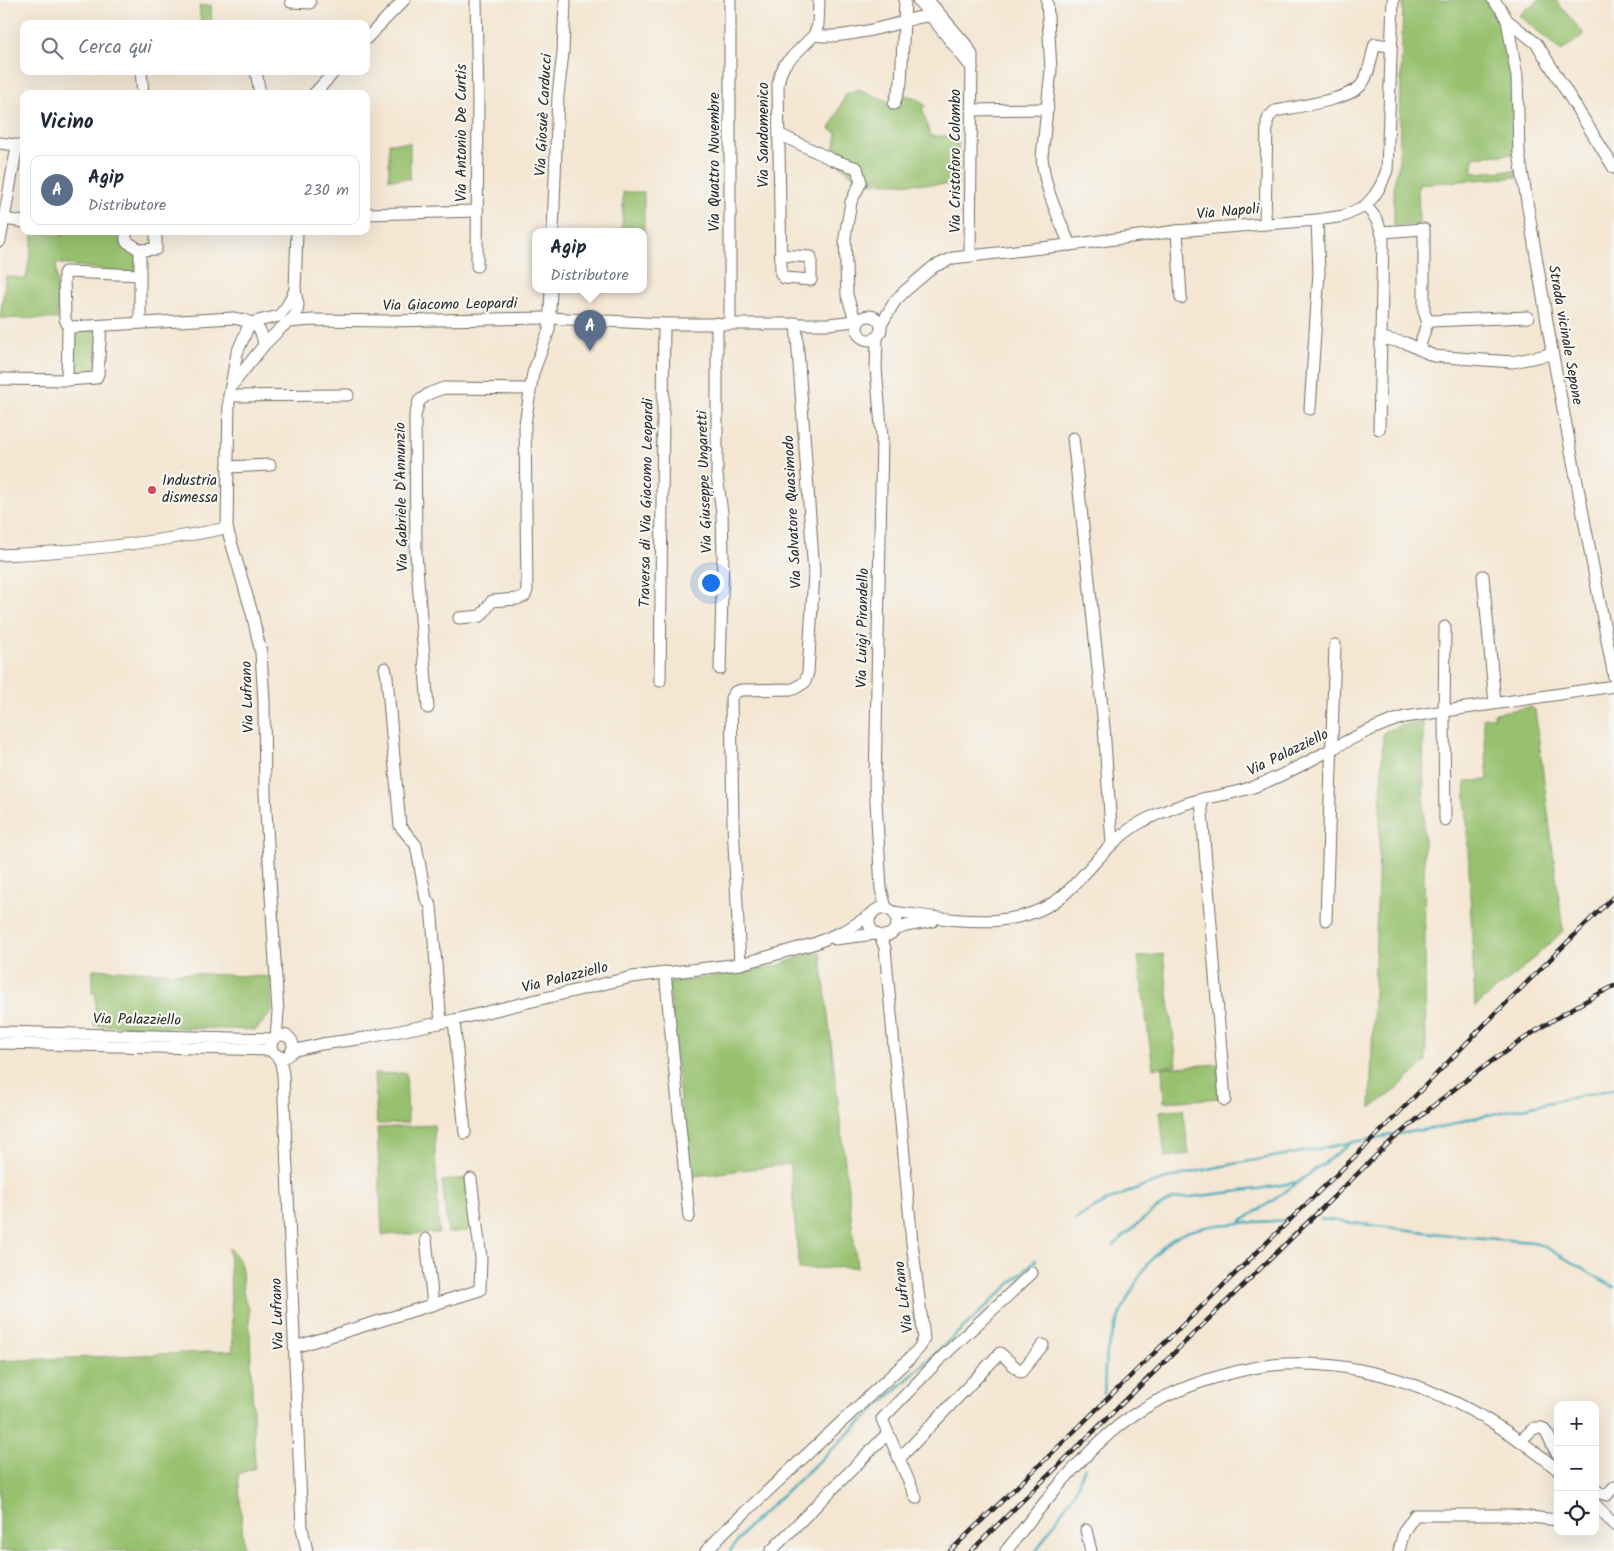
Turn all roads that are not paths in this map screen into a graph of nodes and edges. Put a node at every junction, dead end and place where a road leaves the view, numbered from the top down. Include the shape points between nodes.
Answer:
1 (291, 0) edge
2 (476, 0) edge
3 (565, 0) edge
4 (730, 0) edge
5 (819, 0) edge
6 (905, 0) edge
7 (1047, 0) edge
8 (1393, 0) edge
9 (1493, 0) edge
10 (401, 1) edge
11 (310, 3) dead end
12 (926, 5) edge
13 (904, 20) junction
14 (1507, 20) junction
15 (370, 34) edge
16 (814, 36) junction
17 (1390, 46) junction
18 (141, 75) edge
19 (257, 75) edge
20 (331, 75) edge
21 (143, 90) edge
22 (259, 90) edge
23 (318, 90) edge
24 (894, 104) dead end
25 (1048, 109) junction
26 (972, 110) junction
27 (779, 134) junction
28 (0, 143) edge
29 (20, 146) edge
30 (1614, 168) edge
31 (1365, 206) junction
32 (477, 211) junction
33 (370, 214) edge
34 (4, 219) junction
35 (1317, 220) junction
36 (20, 221) edge
37 (1264, 224) junction
38 (553, 228) edge
39 (1177, 231) junction
40 (1382, 232) junction
41 (126, 235) edge
42 (156, 235) edge
43 (297, 235) edge
44 (0, 241) edge
45 (1070, 245) junction
46 (140, 250) junction
47 (781, 255) dead end
48 (970, 255) junction
49 (477, 266) dead end
50 (140, 275) junction
51 (295, 290) junction
52 (551, 293) edge
53 (1181, 298) dead end
54 (895, 301) junction
55 (285, 310) junction
56 (297, 312) junction
57 (1528, 317) dead end
58 (225, 318) junction
59 (550, 318) junction
60 (312, 320) junction
61 (289, 322) junction
62 (140, 323) junction
63 (252, 323) junction
64 (718, 323) junction
65 (730, 323) junction
66 (796, 323) junction
67 (1428, 323) junction
68 (664, 324) junction
69 (861, 324) junction
70 (881, 325) junction
71 (101, 326) junction
72 (69, 328) junction
73 (877, 337) junction
74 (1382, 338) junction
75 (239, 346) junction
76 (261, 349) junction
77 (1419, 349) junction
78 (1552, 351) junction
79 (876, 368) junction
80 (0, 379) edge
81 (67, 380) junction
82 (530, 389) junction
83 (230, 391) junction
84 (348, 395) dead end
85 (1310, 408) dead end
86 (1379, 429) dead end
87 (1072, 438) dead end
88 (270, 465) dead end
89 (228, 467) junction
90 (227, 528) junction
91 (0, 554) edge
92 (1483, 576) dead end
93 (459, 618) dead end
94 (1445, 627) dead end
95 (1335, 646) dead end
96 (385, 668) dead end
97 (720, 669) dead end
98 (1614, 677) edge
99 (660, 682) dead end
100 (1614, 686) edge
101 (1495, 704) junction
102 (428, 708) dead end
103 (1444, 712) junction
104 (1331, 749) junction
105 (1201, 800) junction
106 (1445, 820) dead end
107 (1112, 843) junction
108 (882, 911) junction
109 (949, 919) junction
110 (1326, 920) dead end
111 (885, 933) junction
112 (816, 943) junction
113 (740, 964) junction
114 (665, 972) junction
115 (454, 1020) junction
116 (442, 1022) junction
117 (0, 1032) edge
118 (0, 1043) edge
119 (282, 1045) junction
120 (1225, 1100) dead end
121 (465, 1133) dead end
122 (471, 1179) dead end
123 (688, 1217) dead end
124 (426, 1239) dead end
125 (1032, 1273) dead end
126 (433, 1305) junction
127 (1043, 1345) dead end
128 (295, 1348) junction
129 (888, 1433) junction
130 (1520, 1441) junction
131 (1554, 1450) edge
132 (899, 1459) junction
133 (1554, 1467) edge
134 (1614, 1487) edge
135 (1598, 1491) edge
136 (916, 1498) dead end
137 (1599, 1509) edge
138 (1554, 1520) edge
139 (1614, 1525) edge
140 (1086, 1530) dead end
141 (307, 1551) edge
142 (706, 1551) edge
143 (771, 1551) edge
144 (1006, 1551) edge
145 (1091, 1551) edge
146 (1399, 1551) edge

1 - 11 street
2 - 32 street, Via Antonio De Curtis
3 - 38 street, Via Giosuè Carducci
4 - 65 street, Via Quattro Novembre
5 - 16 street
6 - 13 street
7 - 25 street
8 - 17 street
9 - 14 street, Strada vicinale Sepone
10 - 15 street
12 - 13 street via 913,17
12 - 13 street via 911,10
12 - 26 street, Via Cristoforo Colombo via 972,68
13 - 16 street via 875,29 828,37
13 - 24 street via 901,83
14 - 30 street via 1537,44
14 - 78 street, Strada vicinale Sepone via 1517,77 1519,153
16 - 27 street, Via Sandomenico via 785,64 780,75
17 - 31 street via 1387,170
17 - 37 street via 1375,44 1367,74 1355,91 1274,111 1268,117
18 - 21 street
19 - 22 street
20 - 23 street
25 - 26 street
25 - 45 street via 1042,171
26 - 48 street, Via Cristoforo Colombo
27 - 47 street, Via Sandomenico
27 - 69 street, Via Luigi Pirandello via 857,168 861,182 851,202 845,237 847,295
28 - 29 street
29 - 34 street
31 - 35 street, Via Napoli via 1344,216
31 - 40 street via 1375,216
32 - 33 street
32 - 49 street, Via Antonio De Curtis
34 - 36 street
34 - 44 street
35 - 37 street, Via Napoli
35 - 85 street via 1319,272
37 - 39 street, Via Napoli
39 - 45 street, Via Napoli
39 - 53 street
40 - 67 street via 1424,229 1424,311
40 - 74 street
41 - 46 street via 126,241
42 - 46 street via 156,249
43 - 51 street
45 - 48 street, Via Napoli
46 - 50 street
48 - 54 street, Via Napoli via 933,267
50 - 62 street
50 - 72 street via 66,272 65,319
51 - 55 street
51 - 56 street
52 - 59 street
54 - 69 street, Via Napoli
54 - 70 street, Via Napoli
55 - 56 street
55 - 63 street via 276,317
56 - 60 street, Via Giacomo Leopardi
56 - 61 street
57 - 67 street via 1435,320
58 - 62 street
58 - 63 street
58 - 75 street via 237,332
59 - 60 street, Via Giacomo Leopardi
59 - 68 street, Via Giacomo Leopardi
59 - 82 street
60 - 61 street, Via Giacomo Leopardi
61 - 76 street
62 - 71 street
63 - 75 street, Via Lufrano
63 - 76 street via 262,332
64 - 65 street, Via Giacomo Leopardi
64 - 68 street, Via Giacomo Leopardi
64 - 97 street, Via Giuseppe Ungaretti via 717,475 723,556
65 - 66 street, Via Giacomo Leopardi
66 - 69 street, Via Giacomo Leopardi
66 - 113 street, Via Salvatore Quasimodo via 814,573 808,672 804,682 794,689 741,690 731,698
67 - 77 street
68 - 99 street, Traversa di Via Giacomo Leopardi
69 - 70 street via 876,318
69 - 73 street, Via Giacomo Leopardi via 870,340
69 - 79 street, Via Luigi Pirandello
70 - 73 street, Via Napoli
71 - 72 street
71 - 81 street via 98,376
72 - 81 street
73 - 79 street, Via Luigi Pirandello
74 - 77 street
74 - 86 street
75 - 76 street via 248,357
75 - 83 street, Via Lufrano
76 - 83 street
77 - 78 street via 1434,356 1512,362
78 - 98 street, Strada vicinale Sepone
79 - 108 street, Via Luigi Pirandello via 882,438 875,784
80 - 81 street
82 - 93 street via 525,424 528,583 525,596 492,601 481,616
82 - 102 street, Via Gabriele D'Annunzio via 444,388 419,401 415,416 416,554
83 - 84 street
83 - 89 street, Via Lufrano
87 - 107 street via 1104,727
88 - 89 street
89 - 90 street, Via Lufrano
90 - 91 street via 80,551
90 - 119 street, Via Lufrano via 261,653 265,794
92 - 101 street
94 - 103 street
95 - 104 street
96 - 116 street via 400,826 416,845 426,900 431,906
100 - 101 street, Via Palazziello
101 - 103 street, Via Palazziello
103 - 104 street, Via Palazziello via 1389,722
103 - 106 street
104 - 105 street, Via Palazziello via 1261,784
104 - 110 street
105 - 107 street, Via Palazziello via 1145,820
105 - 120 street
107 - 109 street, Via Palazziello via 1070,890 1044,909 1002,921
108 - 109 street, Via Palazziello
108 - 111 street via 897,919
108 - 111 street via 870,918 870,927
108 - 112 street, Via Palazziello
109 - 111 street, Via Palazziello
111 - 112 street, Via Palazziello
111 - 142 street, Via Lufrano via 912,1242 924,1338 910,1358
112 - 113 street, Via Palazziello
113 - 114 street, Via Palazziello
114 - 115 street, Via Palazziello
114 - 123 street
115 - 116 street, Via Palazziello
115 - 121 street
116 - 119 street, Via Palazziello via 365,1038
117 - 119 street, Via Palazziello
118 - 119 street, Via Palazziello
119 - 128 street, Via Lufrano
122 - 126 street via 481,1258 480,1290
124 - 126 street
125 - 129 street via 941,1358 882,1419
126 - 128 street
127 - 132 street via 1021,1372 1000,1354
128 - 141 street, Via Lufrano via 302,1528
129 - 132 street
129 - 143 street
130 - 131 street via 1534,1428 1542,1428
130 - 133 street
130 - 144 street via 1467,1408 1395,1379 1332,1366 1261,1366 1194,1384 1170,1394 1124,1422 1072,1472
132 - 136 street
134 - 135 street via 1607,1494
137 - 139 street
138 - 146 street via 1510,1515 1415,1515 1404,1531
140 - 145 street

